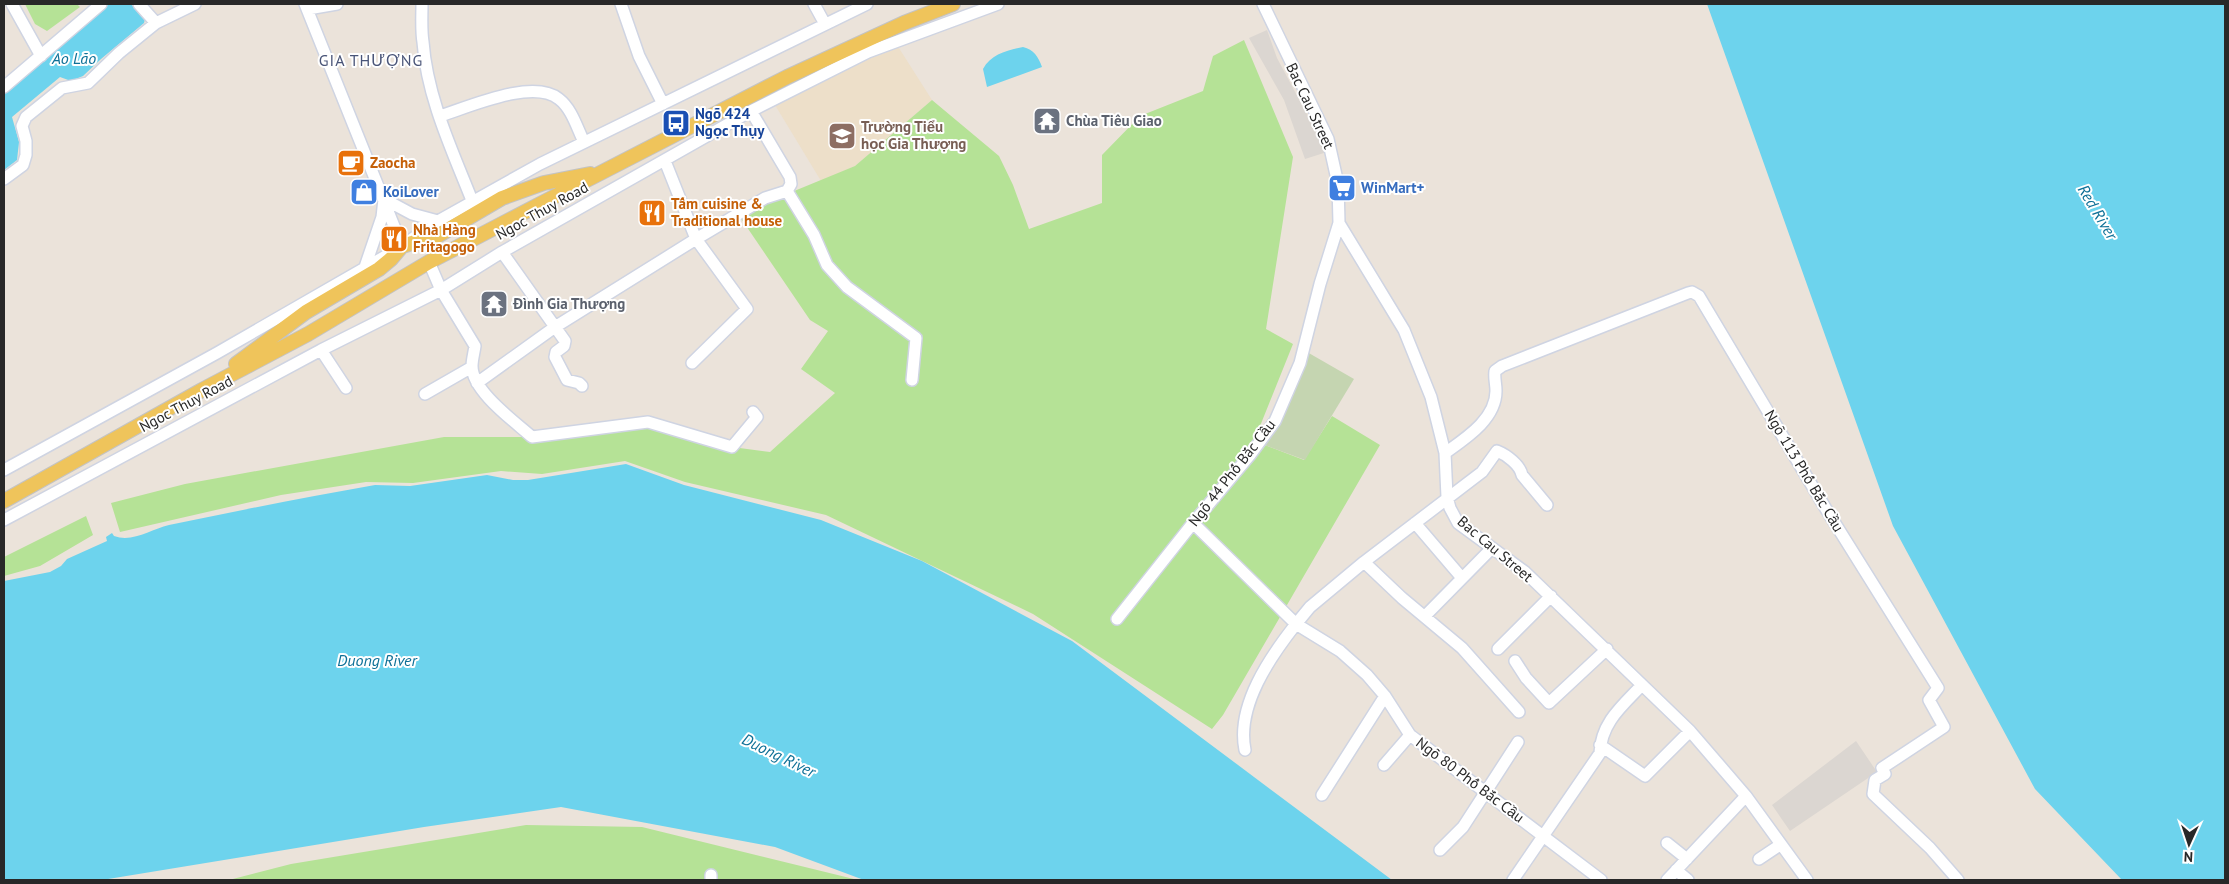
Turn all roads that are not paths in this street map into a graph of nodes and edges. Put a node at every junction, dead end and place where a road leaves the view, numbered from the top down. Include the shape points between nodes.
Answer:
1 (12, 4) edge
2 (101, 4) edge
3 (139, 4) edge
4 (196, 4) edge
5 (337, 4) edge
6 (422, 4) edge
7 (621, 4) edge
8 (814, 4) edge
9 (866, 4) edge
10 (953, 4) edge
11 (998, 4) edge
12 (1262, 4) edge
13 (306, 6) edge
14 (850, 7) edge
15 (156, 24) junction
16 (825, 24) junction
17 (41, 56) junction
18 (4, 88) edge
19 (663, 104) junction
20 (751, 111) junction
21 (440, 116) junction
22 (584, 142) junction
23 (665, 161) junction
24 (598, 174) junction
25 (4, 179) edge
26 (787, 191) junction
27 (384, 199) junction
28 (473, 203) junction
29 (438, 221) junction
30 (1339, 223) junction
31 (696, 239) junction
32 (402, 246) junction
33 (502, 252) junction
34 (429, 262) junction
35 (366, 267) junction
36 (441, 290) junction
37 (555, 327) junction
38 (321, 350) junction
39 (692, 363) dead end
40 (472, 367) junction
41 (912, 380) dead end
42 (477, 383) junction
43 (582, 386) dead end
44 (346, 388) dead end
45 (202, 390) junction
46 (425, 394) dead end
47 (753, 412) dead end
48 (1445, 453) junction
49 (4, 470) edge
50 (1447, 498) junction
51 (4, 501) edge
52 (1548, 505) dead end
53 (4, 520) edge
54 (1193, 523) junction
55 (1415, 523) junction
56 (1492, 548) junction
57 (1364, 562) junction
58 (1462, 578) junction
59 (1551, 596) junction
60 (1425, 616) junction
61 (1117, 618) dead end
62 (1296, 624) junction
63 (1498, 649) dead end
64 (1607, 649) junction
65 (1515, 661) dead end
66 (1641, 686) junction
67 (1385, 696) junction
68 (1519, 712) dead end
69 (1690, 732) junction
70 (1410, 735) junction
71 (1518, 742) dead end
72 (1600, 745) junction
73 (1245, 750) dead end
74 (1384, 765) dead end
75 (1486, 792) junction
76 (1322, 795) dead end
77 (1746, 796) junction
78 (1542, 835) junction
79 (1667, 843) dead end
80 (1780, 845) junction
81 (1440, 850) dead end
82 (1687, 859) junction
83 (1759, 859) dead end
84 (1676, 870) junction
85 (1513, 880) edge
86 (1601, 880) edge
87 (1668, 880) edge
88 (1688, 880) edge
89 (1808, 880) edge
90 (1958, 880) edge

1 - 17 street
2 - 17 street
3 - 15 street
4 - 15 street
5 - 13 street
6 - 21 street via 422,42
7 - 19 street via 639,56
8 - 16 street
9 - 14 street, Ngoc Thuy Road
10 - 24 main road, Ngoc Thuy Road via 846,49
11 - 20 street, Ngoc Thuy Road via 868,52
12 - 30 street, Bac Cau Street via 1328,139 1338,184
13 - 27 street
14 - 16 street, Ngoc Thuy Road
15 - 25 street via 88,83 62,88 26,117 22,126 26,141 23,165
16 - 19 street, Ngoc Thuy Road
17 - 18 street
19 - 22 street, Ngoc Thuy Road
20 - 23 street, Ngoc Thuy Road
20 - 26 street via 790,177
21 - 22 street via 513,93 536,90 559,98 569,110
21 - 28 street
22 - 28 street, Ngoc Thuy Road via 511,179
23 - 31 street
23 - 33 street, Ngoc Thuy Road
24 - 32 main road via 568,177 502,198 439,235
24 - 34 main road, Ngoc Thuy Road
26 - 31 street via 765,198
26 - 41 street via 814,235 827,265 847,287 916,338
27 - 29 street via 412,214
27 - 32 street
27 - 35 street via 382,217
28 - 29 street, Ngoc Thuy Road
29 - 32 street, Ngoc Thuy Road
30 - 48 street, Bac Cau Street via 1404,330 1432,397
30 - 54 street, Ngõ 44 Phố Bắc Cầu via 1300,363 1275,421
31 - 37 street
31 - 39 street via 747,309
32 - 35 street, Ngoc Thuy Road
32 - 45 main road via 379,269 306,312
33 - 36 street, Ngoc Thuy Road
33 - 37 street
34 - 36 street
34 - 45 main road, Ngoc Thuy Road via 308,334
35 - 49 street, Ngoc Thuy Road
36 - 38 street, Ngoc Thuy Road
36 - 40 street via 475,346
37 - 42 street
37 - 43 street via 565,341 555,357 567,380 579,382
38 - 44 street
38 - 53 street, Ngoc Thuy Road
40 - 42 street
40 - 46 street
42 - 47 street via 497,407 532,437 648,422 732,447 757,416
45 - 51 main road, Ngoc Thuy Road
48 - 50 street, Bac Cau Street
48 - 90 street, Ngõ 113 Phố Bắc Cầu via 1490,415 1496,390 1495,371 1502,366 1688,293 1699,296 1938,688 1929,700 1944,727 1882,768 1885,774 1875,780 1873,794 1930,848
50 - 52 street via 1482,472 1497,451 1521,470 1522,476
50 - 55 street
50 - 56 street, Bac Cau Street via 1458,522
54 - 61 street, Ngõ 44 Phố Bắc Cầu
54 - 62 street, Ngõ 80 Phố Bắc Cầu
55 - 57 street
55 - 58 street
56 - 58 street
56 - 59 street, Bac Cau Street
57 - 60 street
57 - 62 street via 1310,607
58 - 60 street
59 - 63 street
59 - 64 street, Bac Cau Street
60 - 68 street via 1462,648
62 - 67 street, Ngõ 80 Phố Bắc Cầu via 1340,651
62 - 73 street via 1266,667 1251,701 1242,738
64 - 65 street via 1550,703
64 - 66 street, Bac Cau Street
66 - 69 street, Bac Cau Street
66 - 72 street via 1611,717
67 - 70 street, Ngõ 80 Phố Bắc Cầu
67 - 76 street
69 - 72 street via 1645,776
69 - 77 street, Bac Cau Street
70 - 74 street
70 - 75 street, Ngõ 80 Phố Bắc Cầu
71 - 75 street
72 - 78 street via 1600,753
75 - 78 street, Ngõ 80 Phố Bắc Cầu
75 - 81 street via 1463,827
77 - 80 street, Bac Cau Street via 1772,829
77 - 82 street
78 - 85 street
78 - 86 street, Ngõ 80 Phố Bắc Cầu
79 - 82 street
80 - 83 street
80 - 89 street, Bac Cau Street
82 - 84 street
84 - 87 street
84 - 88 street

